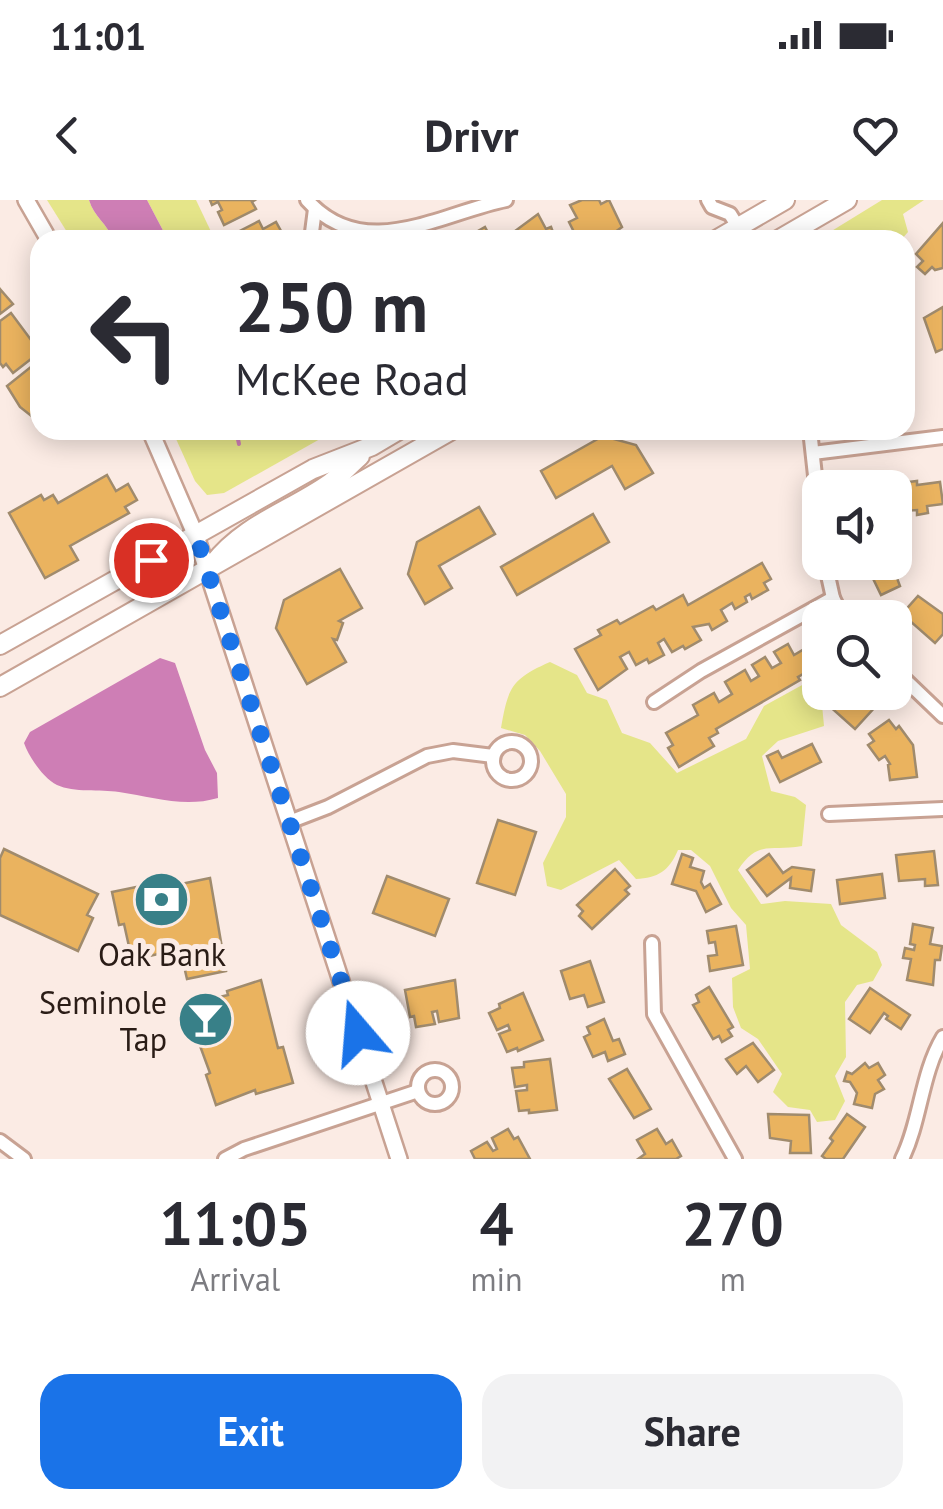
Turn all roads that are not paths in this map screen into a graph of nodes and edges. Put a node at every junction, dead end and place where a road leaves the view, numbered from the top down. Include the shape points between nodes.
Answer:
1 (26, 200) edge
2 (506, 200) edge
3 (708, 200) edge
4 (785, 200) edge
5 (847, 200) edge
6 (311, 205) edge
7 (737, 220) edge
8 (43, 230) edge
9 (312, 230) edge
10 (369, 230) edge
11 (421, 230) edge
12 (795, 230) edge
13 (943, 438) edge
14 (154, 440) edge
15 (382, 440) edge
16 (435, 440) edge
17 (811, 440) edge
18 (372, 446) junction
19 (813, 453) junction
20 (815, 470) edge
21 (196, 536) junction
22 (208, 571) junction
23 (828, 580) edge
24 (833, 598) joint
25 (0, 645) edge
26 (912, 686) edge
27 (0, 687) edge
28 (654, 702) dead end
29 (943, 716) edge
30 (493, 756) dead end
31 (943, 809) edge
32 (829, 814) dead end
33 (289, 822) junction
34 (652, 943) dead end
35 (943, 1036) edge
36 (418, 1091) dead end
37 (381, 1104) junction
38 (0, 1141) edge
39 (24, 1159) edge
40 (225, 1159) edge
41 (399, 1159) edge
42 (734, 1159) edge
43 (902, 1159) edge

1 - 8 street
2 - 11 street
3 - 7 street
4 - 7 main road
5 - 12 main road
6 - 9 street
6 - 10 street
13 - 19 street
14 - 21 street
15 - 18 main road
16 - 22 main road
17 - 19 street
18 - 21 main road via 313,470
18 - 22 main road via 330,482 249,529
19 - 20 street
21 - 22 street
21 - 25 main road
22 - 27 main road
22 - 33 street
23 - 24 street
24 - 28 street
26 - 29 street
30 - 33 street via 452,750 426,756
31 - 32 street
33 - 37 street
34 - 42 street via 654,1014
35 - 43 street
36 - 37 street
37 - 40 street
37 - 41 street
38 - 39 street

